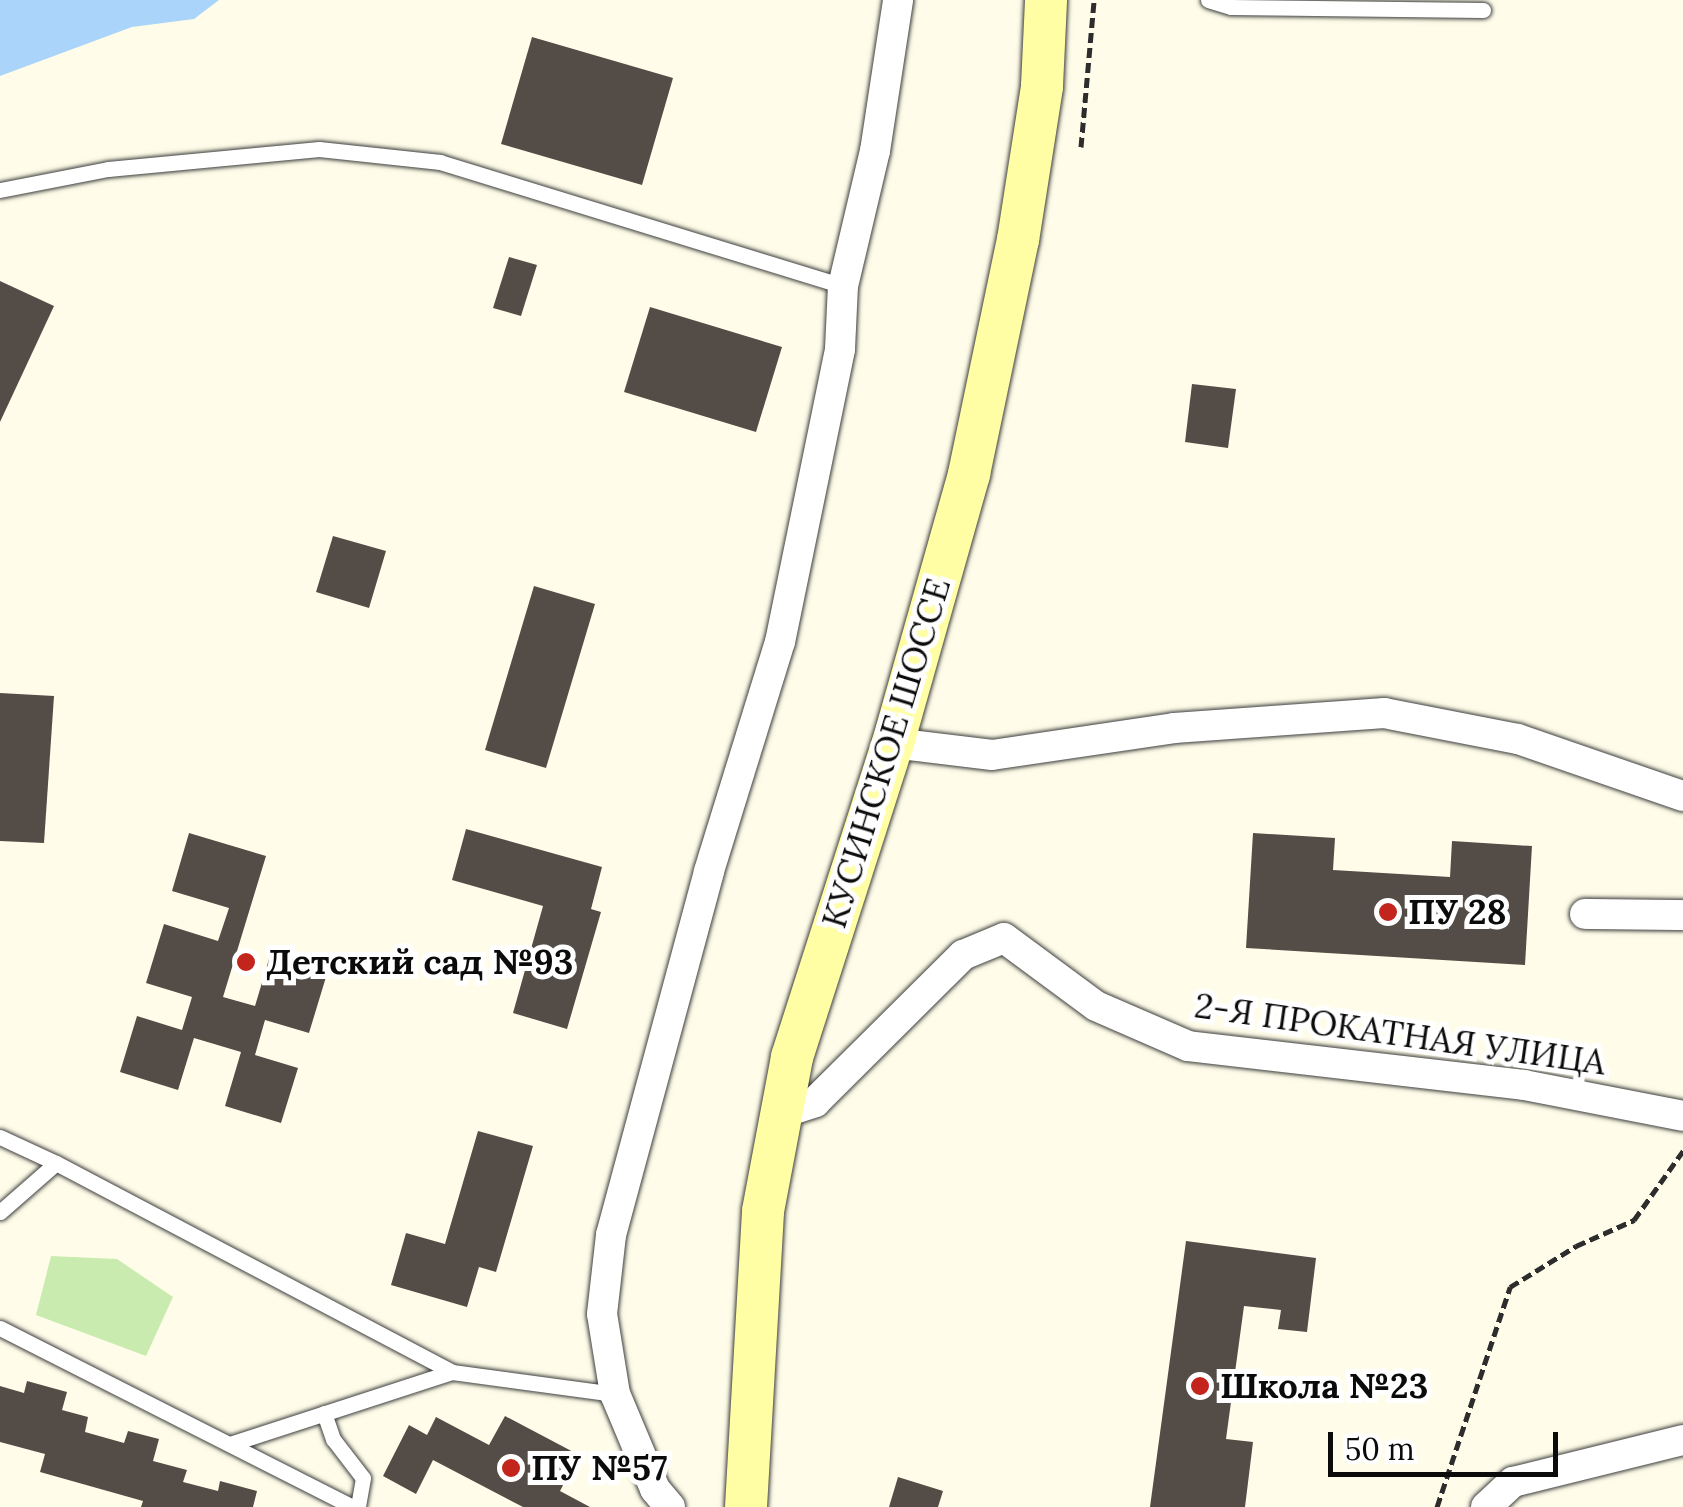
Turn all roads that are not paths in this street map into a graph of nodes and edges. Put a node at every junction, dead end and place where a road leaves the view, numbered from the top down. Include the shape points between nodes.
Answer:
1 (898, 0) edge
2 (1046, 0) edge
3 (1208, 0) edge
4 (1484, 10) dead end
5 (0, 190) edge
6 (844, 286) junction
7 (893, 743) junction
8 (1683, 796) edge
9 (1586, 914) dead end
10 (1683, 915) edge
11 (782, 1113) junction
12 (1683, 1116) edge
13 (0, 1137) edge
14 (56, 1163) junction
15 (0, 1212) edge
16 (0, 1328) edge
17 (452, 1372) junction
18 (615, 1394) junction
19 (324, 1413) junction
20 (1683, 1440) edge
21 (230, 1444) junction
22 (356, 1507) edge
23 (670, 1507) edge
24 (746, 1507) edge
25 (1486, 1507) edge

1 - 6 street via 876,151
2 - 7 main road, КУСИНСКОЕ ШОССЕ via 1042,86 1018,240 969,474
3 - 4 lane via 1232,7
5 - 6 lane via 108,169 319,149 440,162
6 - 18 street via 840,349 780,642 708,871 611,1235 602,1314
7 - 8 street via 992,755 1174,728 1384,713 1518,740
7 - 11 main road, КУСИНСКОЕ ШОССЕ via 792,1058
9 - 10 street
11 - 12 street, 2-Я ПРОКАТНАЯ УЛИЦА via 816,1102 963,955 1004,938 1096,1006 1188,1046 1524,1084
11 - 24 main road, КУСИНСКОЕ ШОССЕ via 762,1211
13 - 14 lane
14 - 15 lane
14 - 17 lane
16 - 21 lane
17 - 18 lane
17 - 19 lane
18 - 23 street via 655,1489
19 - 21 lane
19 - 22 lane via 333,1439 362,1478
20 - 25 street via 1513,1482
21 - 22 lane

